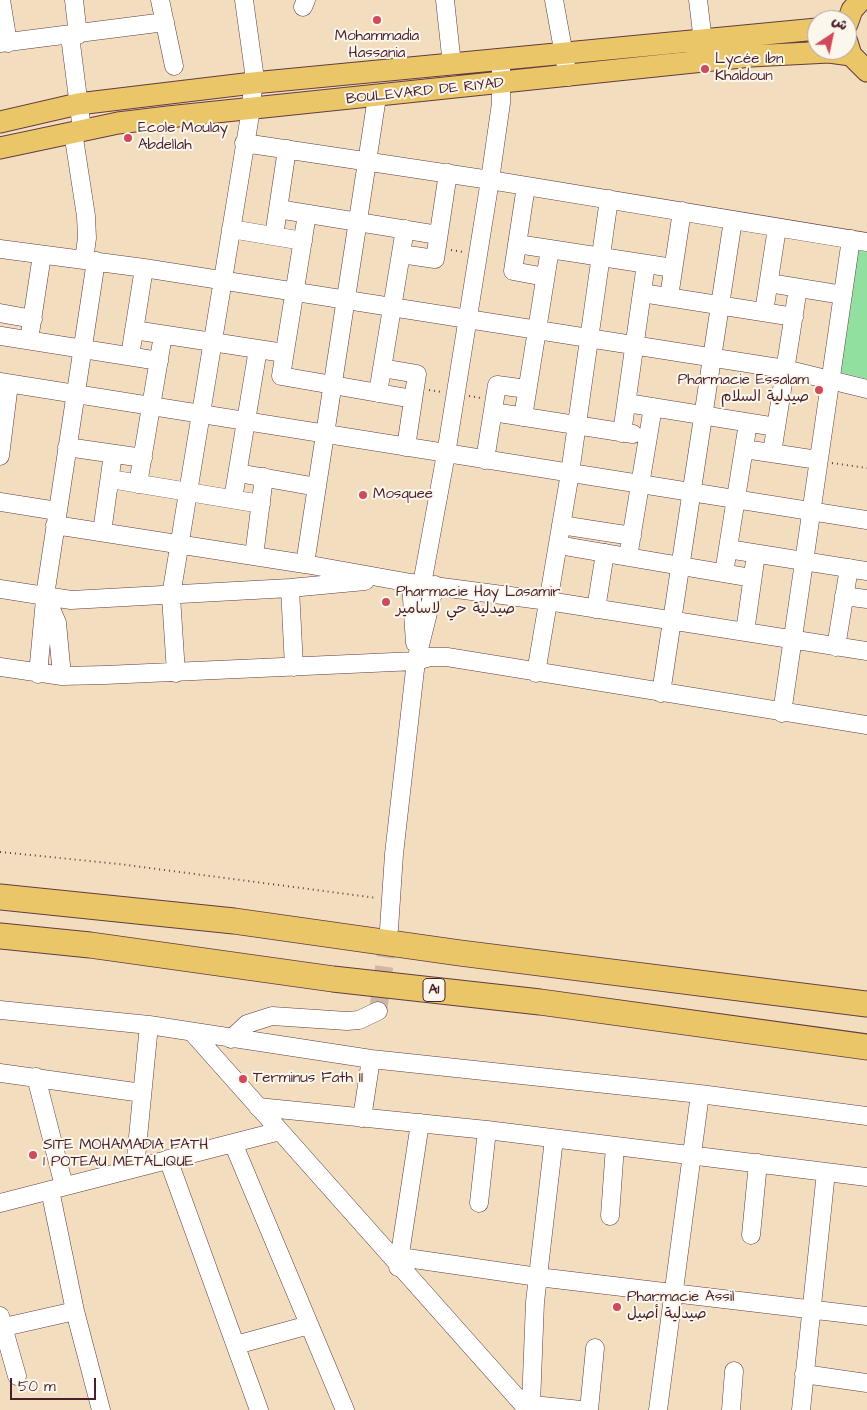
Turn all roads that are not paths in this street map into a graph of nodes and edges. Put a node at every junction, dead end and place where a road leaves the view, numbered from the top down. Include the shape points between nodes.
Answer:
1 (1, 0) edge
2 (74, 0) edge
3 (160, 0) edge
4 (244, 0) edge
5 (445, 0) edge
6 (554, 0) edge
7 (698, 0) edge
8 (165, 22) junction
9 (807, 30) edge
10 (74, 35) junction
11 (703, 41) junction
12 (4, 43) edge
13 (563, 53) junction
14 (807, 53) edge
15 (501, 59) junction
16 (857, 59) edge
17 (452, 65) junction
18 (174, 66) dead end
19 (867, 71) edge
20 (568, 77) junction
21 (253, 83) junction
22 (502, 84) junction
23 (377, 97) junction
24 (78, 104) junction
25 (251, 109) junction
26 (0, 122) edge
27 (77, 131) junction
28 (244, 143) junction
29 (0, 148) edge
30 (287, 149) junction
31 (367, 160) junction
32 (448, 173) junction
33 (490, 180) junction
34 (526, 186) junction
35 (609, 199) junction
36 (278, 209) junction
37 (682, 212) junction
38 (307, 214) junction
39 (733, 220) junction
40 (357, 222) junction
41 (777, 228) junction
42 (231, 229) junction
43 (405, 229) junction
44 (438, 235) junction
45 (274, 236) junction
46 (859, 240) edge
47 (303, 241) junction
48 (517, 244) junction
49 (0, 249) edge
50 (550, 249) junction
51 (401, 254) junction
52 (42, 255) junction
53 (601, 257) junction
54 (90, 261) junction
55 (646, 264) junction
56 (144, 268) junction
57 (673, 268) junction
58 (545, 277) junction
59 (222, 282) junction
60 (769, 283) junction
61 (798, 288) junction
62 (642, 292) junction
63 (294, 293) junction
64 (843, 295) junction
65 (669, 297) junction
66 (344, 301) junction
67 (720, 305) junction
68 (392, 309) junction
69 (764, 312) junction
70 (2, 314) edge
71 (794, 317) junction
72 (32, 319) junction
73 (467, 320) junction
74 (134, 330) junction
75 (536, 331) junction
76 (163, 335) junction
77 (0, 338) edge
78 (588, 339) junction
79 (29, 340) junction
80 (213, 342) junction
81 (635, 346) junction
82 (82, 349) junction
83 (258, 349) junction
84 (284, 353) junction
85 (130, 356) junction
86 (712, 358) junction
87 (159, 361) junction
88 (382, 368) junction
89 (785, 369) junction
90 (254, 372) junction
91 (281, 376) junction
92 (838, 380) junction
93 (867, 381) edge
94 (5, 383) edge
95 (332, 386) junction
96 (867, 389) edge
97 (527, 390) junction
98 (378, 393) junction
99 (75, 395) junction
100 (413, 399) junction
101 (627, 403) junction
102 (652, 407) junction
103 (151, 408) junction
104 (493, 412) junction
105 (201, 415) junction
106 (703, 416) junction
107 (523, 417) junction
108 (246, 422) junction
109 (748, 423) junction
110 (577, 426) junction
111 (776, 427) junction
112 (622, 432) junction
113 (324, 434) junction
114 (648, 437) junction
115 (67, 447) junction
116 (406, 447) junction
117 (744, 448) junction
118 (772, 453) junction
119 (113, 454) junction
120 (446, 454) junction
121 (0, 456) edge
122 (142, 458) junction
123 (485, 460) junction
124 (818, 460) junction
125 (238, 473) junction
126 (570, 473) junction
127 (264, 477) junction
128 (110, 479) junction
129 (640, 483) junction
130 (138, 484) junction
131 (317, 487) junction
132 (188, 492) junction
133 (691, 492) junction
134 (736, 498) junction
135 (233, 499) junction
136 (0, 502) edge
137 (261, 504) junction
138 (811, 511) junction
139 (56, 518) junction
140 (867, 520) edge
141 (561, 525) junction
142 (102, 532) junction
143 (632, 536) junction
144 (180, 544) junction
145 (558, 545) junction
146 (728, 549) junction
147 (604, 553) junction
148 (756, 554) junction
149 (254, 556) junction
150 (628, 557) junction
151 (804, 561) junction
152 (305, 564) junction
153 (680, 566) junction
154 (849, 568) junction
155 (867, 571) edge
156 (724, 573) junction
157 (752, 578) junction
158 (383, 579) junction
159 (423, 584) junction
160 (290, 588) junction
161 (0, 589) edge
162 (171, 596) junction
163 (844, 596) junction
164 (46, 597) junction
165 (867, 599) edge
166 (548, 600) junction
167 (596, 608) junction
168 (673, 621) junction
169 (745, 632) junction
170 (794, 640) junction
171 (836, 647) junction
172 (867, 651) edge
173 (416, 661) junction
174 (294, 666) junction
175 (0, 667) edge
176 (536, 672) junction
177 (176, 673) junction
178 (38, 674) junction
179 (62, 676) junction
180 (661, 693) junction
181 (782, 713) junction
182 (867, 725) edge
183 (0, 896) edge
184 (389, 929) tunnel mouth
185 (0, 936) edge
186 (867, 1004) edge
187 (0, 1010) edge
188 (378, 1011) dead end
189 (149, 1025) junction
190 (192, 1032) junction
191 (231, 1038) junction
192 (867, 1047) edge
193 (371, 1058) junction
194 (0, 1073) edge
195 (36, 1078) junction
196 (142, 1093) junction
197 (700, 1094) junction
198 (258, 1108) junction
199 (867, 1116) edge
200 (362, 1118) junction
201 (420, 1123) junction
202 (487, 1130) junction
203 (280, 1131) junction
204 (554, 1139) junction
205 (233, 1143) junction
206 (615, 1146) junction
207 (691, 1154) junction
208 (168, 1159) junction
209 (758, 1163) junction
210 (135, 1168) junction
211 (826, 1172) junction
212 (867, 1172) edge
213 (57, 1188) junction
214 (0, 1203) edge
215 (479, 1203) dead end
216 (610, 1216) dead end
217 (751, 1235) dead end
218 (399, 1262) junction
219 (538, 1277) junction
220 (672, 1292) junction
221 (75, 1310) junction
222 (811, 1310) junction
223 (867, 1316) edge
224 (1, 1324) edge
225 (309, 1325) junction
226 (236, 1345) junction
227 (595, 1348) dead end
228 (734, 1371) dead end
229 (804, 1374) junction
230 (17, 1376) dead end
231 (867, 1383) edge
232 (527, 1406) edge
233 (100, 1410) edge
234 (259, 1410) edge
235 (345, 1410) edge
236 (581, 1410) edge
237 (589, 1410) edge
238 (658, 1410) edge
239 (732, 1410) edge
240 (801, 1410) edge

1 - 12 street
2 - 10 street
3 - 8 street
4 - 21 street
5 - 17 street
6 - 13 street
7 - 11 street
8 - 10 street
8 - 18 street
9 - 11 main road, BOULEVARD DE RIYAD
10 - 12 street
10 - 24 street
11 - 13 main road, BOULEVARD DE RIYAD
13 - 15 main road, BOULEVARD DE RIYAD
13 - 20 street
14 - 20 main road, BOULEVARD DE RIYAD via 751,56
15 - 17 main road, BOULEVARD DE RIYAD
15 - 22 street
16 - 19 main road
17 - 21 main road, BOULEVARD DE RIYAD
20 - 22 main road, BOULEVARD DE RIYAD
21 - 24 main road, BOULEVARD DE RIYAD
21 - 25 street
22 - 23 main road, BOULEVARD DE RIYAD
22 - 33 street
23 - 25 main road, BOULEVARD DE RIYAD
23 - 31 street
24 - 26 main road, BOULEVARD DE RIYAD
24 - 27 street
25 - 27 main road, BOULEVARD DE RIYAD via 118,123
25 - 28 street
27 - 29 main road, BOULEVARD DE RIYAD
27 - 54 street
28 - 30 street
28 - 42 street
30 - 31 street
30 - 36 street
31 - 32 street
31 - 40 street
32 - 33 street
32 - 44 street
33 - 34 street
33 - 73 street
34 - 35 street
34 - 48 street
35 - 37 street
35 - 53 street
36 - 38 street
36 - 45 street
37 - 39 street
37 - 57 street
38 - 40 street
38 - 47 street
39 - 41 street
39 - 67 street
40 - 43 street
40 - 66 street
41 - 46 street
41 - 60 street
42 - 45 street
42 - 59 street
43 - 44 street
43 - 51 street
44 - 51 street via 435,259
45 - 47 street
46 - 64 street
47 - 63 street
48 - 50 street
48 - 58 street via 513,271
49 - 52 street
50 - 53 street
50 - 58 street
51 - 68 street
52 - 54 street
52 - 72 street
53 - 55 street
53 - 78 street
54 - 56 street
54 - 82 street
55 - 57 street
55 - 62 street
56 - 59 street
56 - 74 street
57 - 65 street
58 - 75 street
59 - 63 street
59 - 80 street
60 - 61 street
60 - 69 street
61 - 64 street
61 - 71 street
62 - 65 street
62 - 81 street
63 - 66 street
63 - 84 street
64 - 92 street
65 - 67 street
66 - 68 street
66 - 95 street
67 - 69 street
67 - 86 street
68 - 73 street
68 - 88 street
69 - 71 street
70 - 72 street
70 - 77 street
71 - 89 street
72 - 79 street
73 - 75 street
73 - 120 street
74 - 76 street
74 - 85 street
75 - 78 street
75 - 97 street
76 - 80 street
76 - 87 street
77 - 79 street
78 - 81 street
78 - 110 street
79 - 82 street
80 - 83 street
80 - 105 street
81 - 86 street
81 - 101 street
82 - 85 street
82 - 99 street
83 - 84 street
83 - 90 street
84 - 91 street
85 - 87 street
86 - 89 street
86 - 106 street
87 - 103 street
88 - 98 street
88 - 100 street via 417,374
89 - 92 street
89 - 111 street
90 - 91 street
90 - 108 street
91 - 95 street
92 - 93 street
92 - 96 street
92 - 124 street
94 - 99 street
94 - 121 street
95 - 98 street
95 - 113 street
97 - 104 street via 497,385
97 - 107 street
98 - 100 street
99 - 103 street
99 - 115 street
100 - 116 street
101 - 102 street
101 - 112 street
102 - 106 street
102 - 114 street
103 - 105 street
103 - 122 street
104 - 107 street
104 - 123 street
105 - 108 street
105 - 132 street
106 - 109 street
106 - 133 street
107 - 110 street
108 - 113 street
108 - 125 street
109 - 111 street
109 - 117 street
110 - 112 street
110 - 126 street
111 - 118 street
112 - 114 street
113 - 116 street
113 - 131 street
114 - 129 street
115 - 119 street
115 - 139 street
116 - 120 street
117 - 118 street
117 - 134 street
118 - 124 street
119 - 122 street
119 - 128 street
120 - 123 street
120 - 159 street
122 - 130 street
123 - 126 street
124 - 138 street
125 - 127 street
125 - 135 street
126 - 129 street
126 - 141 street
127 - 131 street
127 - 137 street
128 - 130 street
128 - 142 street
129 - 133 street
129 - 143 street
130 - 132 street
131 - 152 street
132 - 135 street
132 - 144 street
133 - 134 street
133 - 153 street
134 - 138 street
134 - 146 street
135 - 137 street
136 - 139 street
137 - 149 street
138 - 140 street
138 - 151 street
139 - 142 street
139 - 164 street
141 - 143 street
141 - 145 street
142 - 144 street
143 - 150 street
144 - 149 street
144 - 162 street
145 - 147 street
145 - 166 street
146 - 148 street
146 - 156 street
147 - 150 street
147 - 167 street
148 - 151 street
148 - 157 street
149 - 152 street
150 - 153 street
151 - 154 street
151 - 170 street
152 - 158 street
153 - 156 street
153 - 168 street
154 - 155 street
154 - 163 street
156 - 157 street
157 - 169 street
158 - 159 street
158 - 160 street
159 - 166 street
159 - 173 street
160 - 162 street
160 - 174 street
161 - 164 street
162 - 164 street via 71,600
162 - 177 street
163 - 165 street
163 - 171 street
164 - 178 street
164 - 179 street via 57,623
166 - 167 street
166 - 176 street
167 - 168 street
168 - 169 street
168 - 180 street
169 - 170 street
170 - 171 street
170 - 181 street
171 - 172 street
173 - 174 street
173 - 176 street via 430,656 447,657
173 - 184 street
174 - 177 street
175 - 178 street
176 - 180 street
177 - 179 street
178 - 179 street
180 - 181 street
181 - 182 street
183 - 186 highway via 293,928 470,954
185 - 192 highway, A1 via 540,1002
187 - 189 street
188 - 191 street via 347,1022 272,1016 247,1024
189 - 190 street
189 - 196 street
190 - 191 street
190 - 198 street
191 - 193 street
193 - 197 street
193 - 200 street
194 - 195 street
195 - 196 street
195 - 213 street
196 - 210 street
197 - 199 street
197 - 207 street
198 - 200 street
198 - 203 street
200 - 201 street
201 - 202 street
201 - 218 street
202 - 204 street
202 - 215 street
203 - 205 street
203 - 218 street
204 - 206 street
204 - 219 street
205 - 208 street
205 - 225 street
206 - 207 street
206 - 216 street
207 - 209 street
207 - 220 street
208 - 210 street
208 - 226 street
209 - 211 street
209 - 217 street
210 - 213 street
211 - 212 street
211 - 222 street
213 - 214 street
213 - 221 street
218 - 219 street
218 - 232 street
219 - 220 street
219 - 232 street
220 - 222 street
220 - 238 street
221 - 224 street
221 - 233 street
222 - 223 street
222 - 229 street
224 - 230 street
225 - 226 street
225 - 235 street
226 - 234 street
227 - 237 street
228 - 239 street
229 - 231 street
229 - 240 street
232 - 236 street

